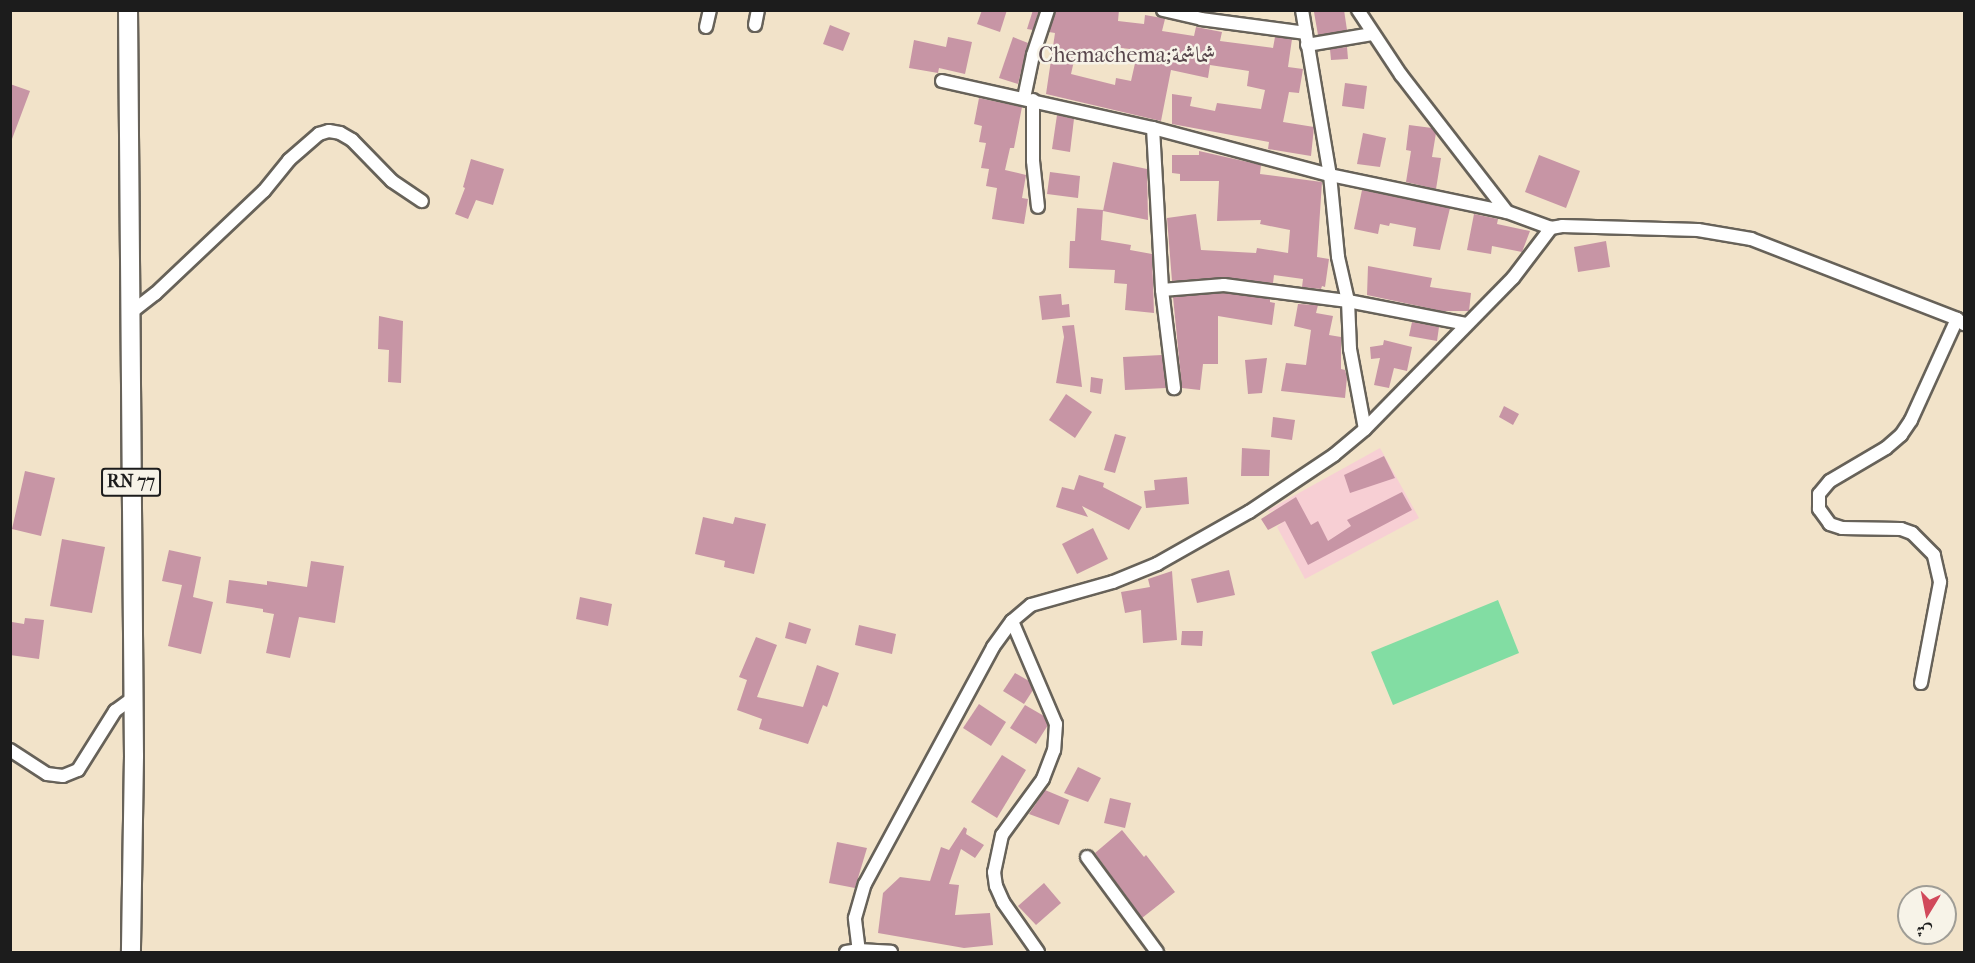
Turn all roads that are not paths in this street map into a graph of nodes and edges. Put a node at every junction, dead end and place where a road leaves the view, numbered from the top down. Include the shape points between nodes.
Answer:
1 (128, 10) edge
2 (710, 10) edge
3 (758, 10) edge
4 (1048, 10) edge
5 (1163, 10) edge
6 (1302, 10) edge
7 (1358, 10) edge
8 (755, 25) dead end
9 (706, 27) dead end
10 (1372, 34) junction
11 (1307, 39) junction
12 (942, 81) dead end
13 (1029, 99) junction
14 (1153, 128) junction
15 (1330, 174) junction
16 (422, 201) dead end
17 (1038, 207) dead end
18 (1507, 212) junction
19 (1551, 228) junction
20 (1162, 290) junction
21 (1348, 301) junction
22 (129, 314) junction
23 (1961, 322) edge
24 (1466, 324) junction
25 (1174, 388) dead end
26 (1365, 429) junction
27 (1012, 621) junction
28 (1921, 683) dead end
29 (133, 698) junction
30 (10, 750) edge
31 (1087, 857) dead end
32 (131, 952) edge
33 (854, 952) edge
34 (891, 952) edge
35 (1038, 952) edge
36 (1156, 952) edge

1 - 22 main road, RN 77
2 - 9 street
3 - 8 street
4 - 13 street via 1033,55
5 - 11 street
6 - 11 street
7 - 10 street
10 - 11 street
10 - 18 street
11 - 15 street
12 - 13 street
13 - 14 street
13 - 17 street
14 - 15 street
14 - 20 street
15 - 18 street
15 - 21 street via 1338,257
16 - 22 street via 392,181 352,140 340,133 319,134 289,160 264,191
18 - 19 street
19 - 23 street via 1698,230 1750,239
19 - 24 street via 1513,278
20 - 21 street via 1224,285
20 - 25 street
21 - 24 street
21 - 26 street via 1350,349
22 - 29 main road, RN 77
23 - 28 street via 1900,435 1887,448 1830,481 1819,494 1819,509 1830,524 1842,528 1900,529 1912,533 1935,555 1939,592
24 - 26 street
26 - 27 street via 1334,455 1249,512 1157,564 1113,582 1031,604
27 - 33 street via 993,647 865,884 855,918
27 - 35 street via 1056,724 1054,750 1043,779 1002,835 994,872 1003,902
29 - 30 street via 111,716 78,770 63,776 48,774
29 - 32 main road, RN 77
31 - 36 street
33 - 34 street

